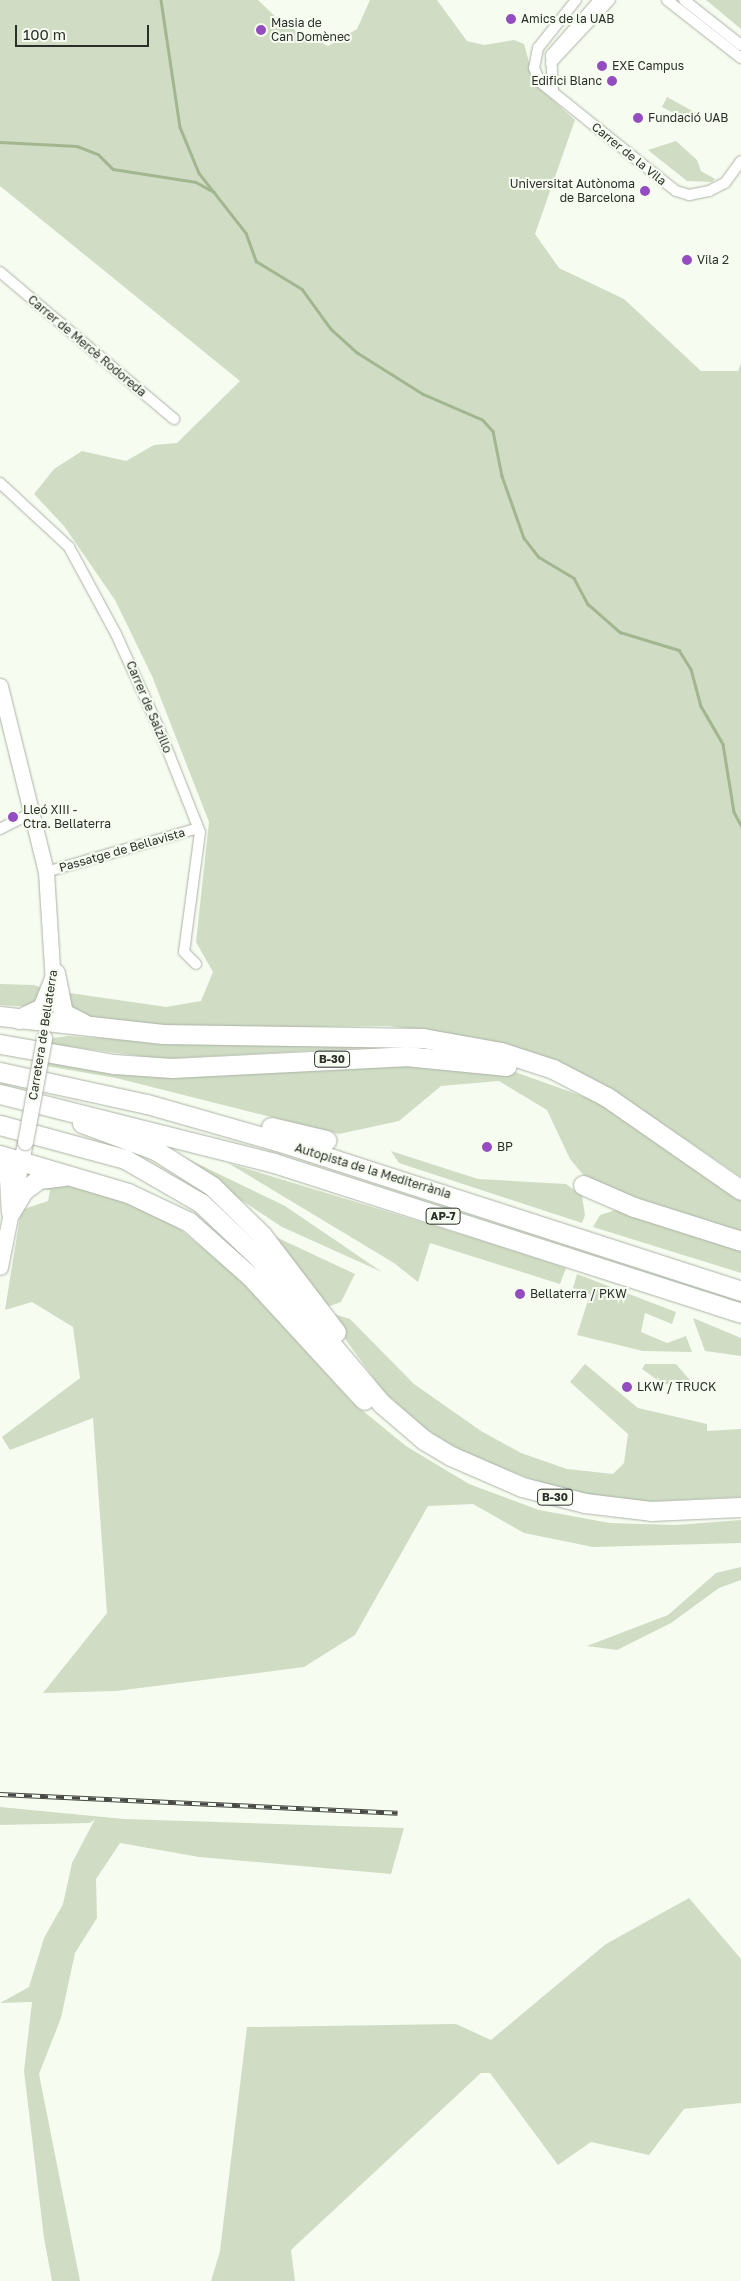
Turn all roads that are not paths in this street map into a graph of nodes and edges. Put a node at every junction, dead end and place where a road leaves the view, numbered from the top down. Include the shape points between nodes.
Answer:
1 (576, 0) edge
2 (599, 0) edge
3 (610, 0) edge
4 (667, 0) edge
5 (684, 0) edge
6 (741, 45) edge
7 (741, 58) edge
8 (551, 63) junction
9 (553, 91) junction
10 (739, 168) edge
11 (0, 272) edge
12 (174, 419) dead end
13 (0, 483) edge
14 (0, 686) edge
15 (34, 812) junction
16 (198, 828) junction
17 (0, 829) edge
18 (46, 872) junction
19 (196, 964) dead end
20 (54, 976) junction
21 (10, 1018) edge
22 (46, 1031) junction
23 (126, 1032) junction
24 (0, 1044) edge
25 (0, 1072) edge
26 (0, 1094) edge
27 (0, 1104) edge
28 (147, 1104) junction
29 (0, 1125) edge
30 (652, 1128) junction
31 (326, 1140) dead end
32 (0, 1146) edge
33 (23, 1151) junction
34 (0, 1155) edge
35 (0, 1165) edge
36 (86, 1179) junction
37 (583, 1185) dead end
38 (741, 1190) edge
39 (454, 1196) junction
40 (11, 1211) junction
41 (741, 1242) edge
42 (0, 1267) edge
43 (741, 1279) edge
44 (741, 1291) edge
45 (741, 1313) edge
46 (492, 1475) junction
47 (554, 1496) junction
48 (741, 1507) edge

1 - 9 street, Carrer de la Vila via 535,58 537,76
2 - 8 street via 551,55
3 - 8 street
4 - 7 street
5 - 6 street
8 - 9 street
9 - 10 street, Carrer de la Vila via 676,191 690,195 709,191
11 - 12 street, Carrer de Mercè Rodoreda
13 - 16 street, Carrer de Salzillo via 69,547 116,634
14 - 15 street, Carretera de Bellaterra
15 - 17 street
15 - 18 street, Carretera de Bellaterra
16 - 18 street, Passatge de Bellavista
16 - 19 street, Carrer de Salzillo via 200,851 184,952
18 - 20 street, Carretera de Bellaterra
20 - 21 highway via 42,1008
20 - 22 street, Carretera de Bellaterra
20 - 23 highway via 66,1017
21 - 22 highway
22 - 23 highway
22 - 33 street, Carretera de Bellaterra, bridge
23 - 30 highway via 384,1036 475,1046 574,1078
24 - 30 highway, B-30 via 114,1064 172,1068 368,1056 481,1061 565,1083
25 - 28 highway, Autopista de la Mediterrània / AP-7
26 - 45 highway, Autopista de la Mediterrània / AP-7 via 274,1163
27 - 46 highway via 60,1117 133,1140 212,1186 262,1235 394,1407 431,1437
28 - 31 highway
28 - 39 highway, Autopista de la Mediterrània / AP-7
29 - 46 highway, B-30 via 97,1149 181,1188 237,1235 397,1418 436,1448
30 - 38 highway, B-30
32 - 33 highway via 19,1147
33 - 34 highway
33 - 36 highway via 49,1167
33 - 40 street, Carretera de Bellaterra
35 - 40 highway via 9,1178
36 - 40 highway via 57,1175 38,1179 23,1191
36 - 47 highway via 161,1207 202,1232 251,1277 352,1389 427,1452 496,1484
37 - 41 highway via 634,1207
39 - 43 highway via 534,1214
39 - 44 highway, Autopista de la Mediterrània / AP-7
40 - 42 street, Carretera de Bellaterra
46 - 47 highway, B-30
47 - 48 highway, B-30 via 651,1511

